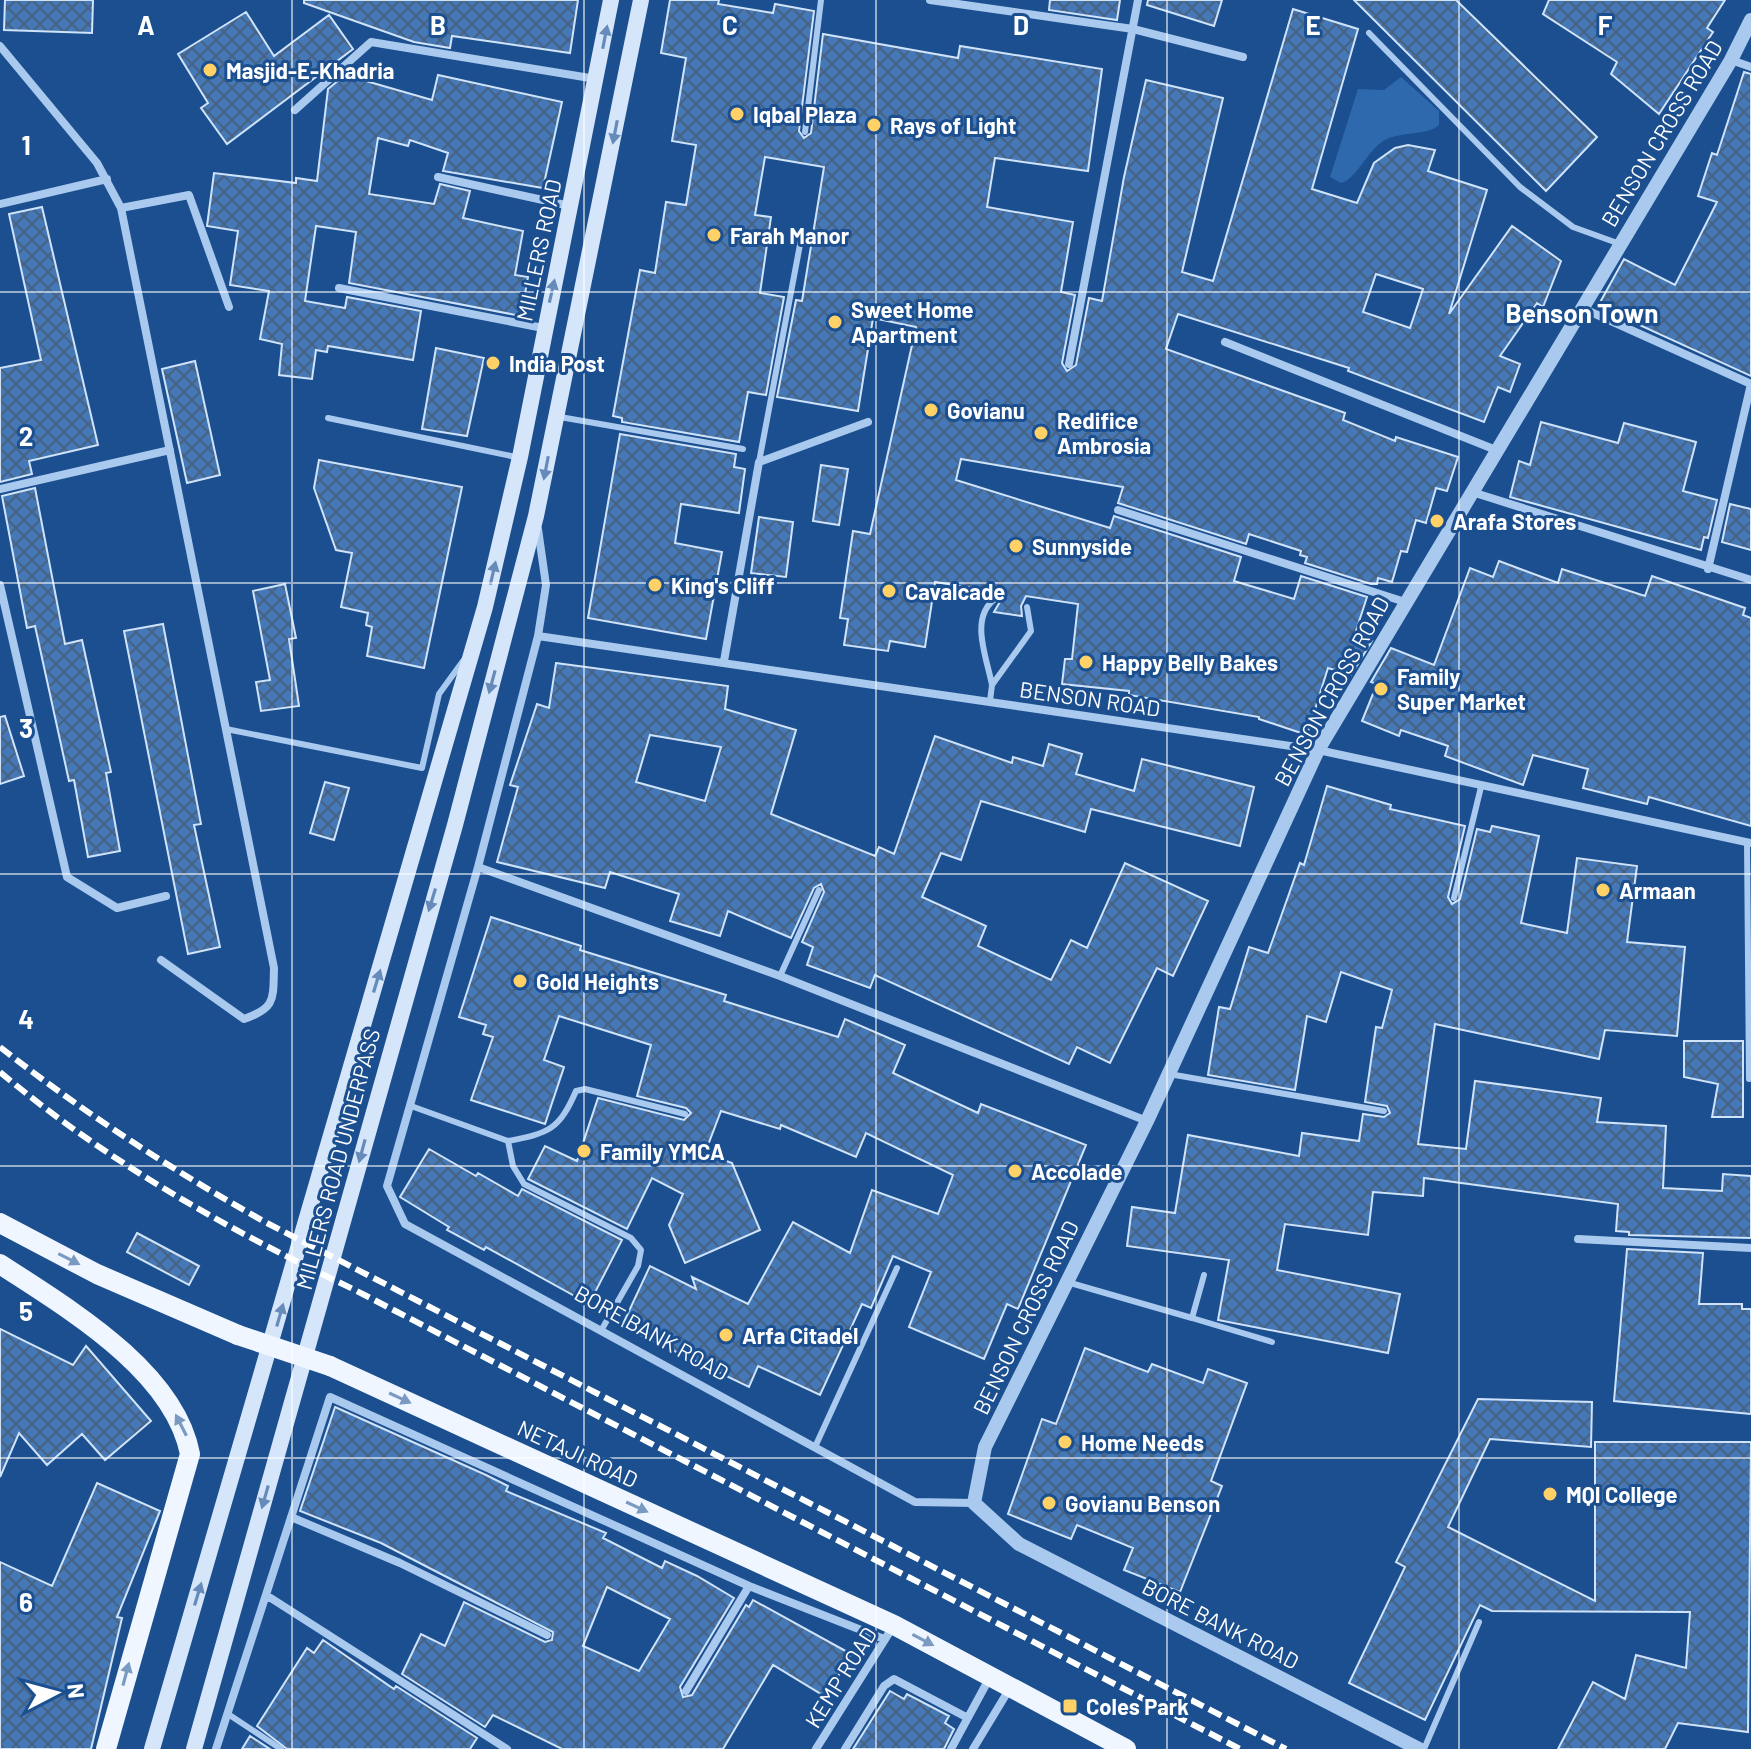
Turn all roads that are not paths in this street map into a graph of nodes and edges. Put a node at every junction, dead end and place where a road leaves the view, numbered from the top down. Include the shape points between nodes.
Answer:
1 (611, 0) edge
2 (641, 0) edge
3 (821, 0) edge
4 (930, 0) edge
5 (1138, 0) edge
6 (973, 3) edge
7 (1751, 20) edge
8 (1133, 29) junction
9 (1369, 33) dead end
10 (0, 46) edge
11 (1243, 57) dead end
12 (1731, 60) junction
13 (1751, 67) edge
14 (597, 79) junction
15 (295, 110) dead end
16 (805, 132) dead end
17 (438, 177) dead end
18 (107, 179) junction
19 (0, 204) edge
20 (571, 206) junction
21 (121, 208) junction
22 (802, 234) dead end
23 (1620, 244) junction
24 (339, 288) dead end
25 (229, 307) dead end
26 (1582, 308) junction
27 (543, 328) junction
28 (1225, 342) dead end
29 (1069, 364) dead end
30 (556, 416) junction
31 (328, 418) dead end
32 (868, 422) dead end
33 (743, 449) dead end
34 (170, 450) junction
35 (1496, 450) junction
36 (520, 457) junction
37 (759, 462) junction
38 (0, 489) edge
39 (1471, 492) junction
40 (1118, 510) dead end
41 (536, 516) junction
42 (1708, 569) junction
43 (1751, 580) edge
44 (0, 585) edge
45 (995, 599) dead end
46 (1405, 602) junction
47 (1027, 607) dead end
48 (538, 636) junction
49 (472, 648) junction
50 (724, 661) junction
51 (992, 685) junction
52 (990, 701) junction
53 (226, 729) junction
54 (1318, 750) junction
55 (1481, 787) junction
56 (1749, 842) edge
57 (478, 867) junction
58 (819, 890) dead end
59 (166, 896) dead end
60 (1454, 898) dead end
61 (161, 960) dead end
62 (780, 976) junction
63 (1169, 1074) junction
64 (1749, 1079) dead end
65 (411, 1106) junction
66 (1384, 1111) dead end
67 (685, 1114) dead end
68 (1147, 1121) junction
69 (508, 1141) junction
70 (0, 1223) edge
71 (1578, 1239) dead end
72 (1751, 1248) edge
73 (0, 1264) edge
74 (897, 1268) dead end
75 (1204, 1275) dead end
76 (1067, 1282) junction
77 (1192, 1318) junction
78 (602, 1329) junction
79 (1272, 1342) dead end
80 (815, 1447) junction
81 (974, 1503) junction
82 (291, 1517) junction
83 (749, 1586) junction
84 (266, 1595) junction
85 (1479, 1622) dead end
86 (889, 1632) junction
87 (547, 1635) dead end
88 (991, 1677) junction
89 (1011, 1687) junction
90 (686, 1691) dead end
91 (228, 1714) junction
92 (968, 1718) junction
93 (106, 1749) edge
94 (152, 1749) edge
95 (194, 1749) edge
96 (216, 1749) edge
97 (281, 1749) edge
98 (507, 1749) edge
99 (816, 1749) edge
100 (845, 1749) edge
101 (951, 1749) edge
102 (973, 1749) edge
103 (1126, 1749) edge
104 (1422, 1749) edge

14 -> 1 main road, MILLERS ROAD
2 -> 30 main road
3 - 16 lane
4 - 6 street
5 - 8 street
6 - 8 street
7 - 12 street, BENSON CROSS ROAD
8 - 11 street
8 - 29 street
9 - 23 lane via 1520,187 1573,227
10 - 18 street
12 - 13 street
12 - 23 street, BENSON CROSS ROAD
14 - 15 street via 371,42
14 - 20 main road, MILLERS ROAD
17 - 20 street
18 - 19 street
18 - 21 street
27 -> 20 main road, MILLERS ROAD
21 - 25 street via 189,195
21 - 34 street
22 - 37 lane
23 - 26 street, BENSON CROSS ROAD
24 - 27 street
26 - 35 street, BENSON CROSS ROAD
26 - 42 street via 1751,384
27 - 36 main road, MILLERS ROAD
28 - 35 street
30 - 33 lane
30 -> 41 main road
31 - 36 lane
32 - 37 street
34 - 38 street
34 - 53 street
35 - 39 street, BENSON CROSS ROAD
49 -> 36 main road, MILLERS ROAD
37 - 50 street
39 - 42 street
39 - 46 street, BENSON CROSS ROAD
40 - 46 street
41 - 48 street via 546,585
41 -> 95 main road, MILLERS ROAD UNDERPASS via 455,825
42 - 43 street
44 - 59 street via 67,877 117,908
45 - 51 lane via 980,621
46 - 54 street, BENSON CROSS ROAD
47 - 51 lane via 1031,631
48 - 50 street, BENSON ROAD
48 - 57 street, BORE BANK ROAD
49 - 53 lane via 439,694 422,768
94 -> 49 main road, MILLERS ROAD UNDERPASS
50 - 52 street, BENSON ROAD
51 - 52 lane
52 - 54 street, BENSON ROAD
53 - 61 street via 274,968 273,1000 264,1012 244,1019
54 - 55 street, BENSON ROAD
54 - 63 street, BENSON CROSS ROAD
55 - 56 street, BENSON ROAD
55 - 60 lane
56 - 64 lane
57 - 62 street
57 - 65 street, BORE BANK ROAD
58 - 62 lane
62 - 68 street
63 - 66 lane
63 - 68 street, BENSON CROSS ROAD
65 - 69 lane
65 - 78 street, BORE BANK ROAD via 387,1186 405,1224
67 - 69 lane via 585,1089 576,1091 563,1119 543,1134
68 - 76 street, BENSON CROSS ROAD
69 - 78 lane via 513,1166 524,1184 631,1238 641,1250 638,1266
70 -> 86 main road, NETAJI ROAD, bridge via 97,1274 238,1335 330,1366
71 - 72 street
93 -> 73 main road via 190,1454 185,1428 146,1373 71,1311
74 - 80 lane
75 - 77 lane
76 - 77 lane
76 - 81 street, BENSON CROSS ROAD via 985,1447
77 - 79 lane
78 - 80 street, BORE BANK ROAD
80 - 81 street, BORE BANK ROAD via 915,1502
81 - 104 street, BORE BANK ROAD via 1019,1544
82 - 83 street via 330,1397
82 - 84 street
82 - 87 street
83 - 86 street
83 - 90 street
84 - 91 street
84 - 98 street
85 - 104 lane
86 -> 88 main road, NETAJI ROAD
86 - 99 street, KEMP ROAD
88 - 89 main road, NETAJI ROAD
88 - 92 street
89 - 102 street
89 - 103 main road, NETAJI ROAD
91 - 96 street
91 - 97 lane
92 - 100 street via 894,1679 884,1686
92 - 101 street

